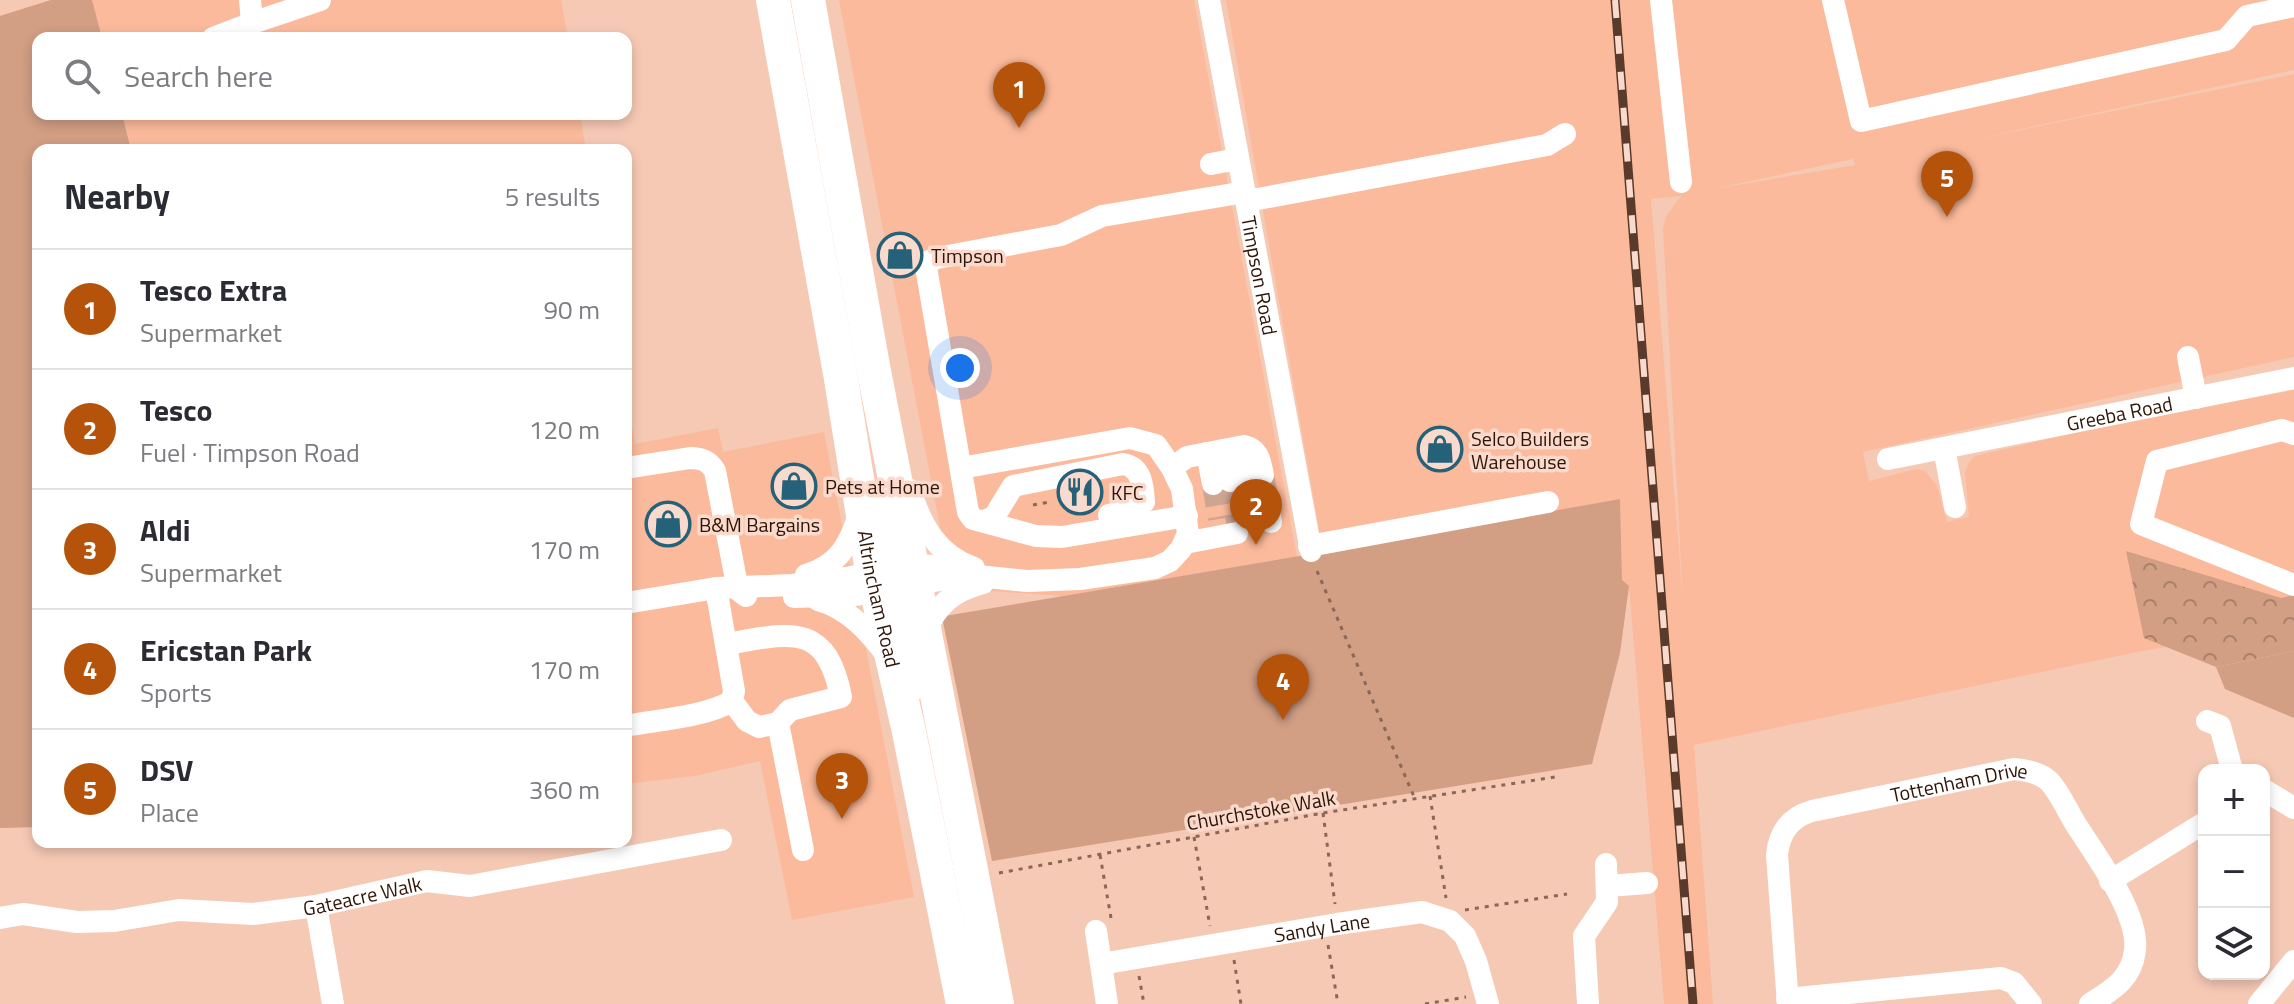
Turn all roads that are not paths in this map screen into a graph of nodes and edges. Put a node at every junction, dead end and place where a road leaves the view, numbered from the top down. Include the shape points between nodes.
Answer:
1 (250, 0) edge
2 (320, 0) edge
3 (773, 0) edge
4 (808, 0) edge
5 (1209, 0) edge
6 (1661, 0) edge
7 (1833, 0) edge
8 (2294, 6) edge
9 (252, 23) junction
10 (229, 32) edge
11 (1565, 134) dead end
12 (1237, 159) junction
13 (1211, 164) dead end
14 (1681, 182) dead end
15 (1246, 196) junction
16 (2188, 357) dead end
17 (2294, 378) edge
18 (2196, 398) junction
19 (2294, 434) edge
20 (888, 437) junction
21 (1944, 448) junction
22 (1224, 450) junction
23 (1888, 459) dead end
24 (1177, 463) junction
25 (632, 467) edge
26 (961, 468) junction
27 (1548, 502) dead end
28 (861, 507) junction
29 (1955, 507) dead end
30 (1187, 516) junction
31 (984, 521) junction
32 (1226, 529) dead end
33 (1081, 533) junction
34 (1185, 543) junction
35 (894, 578) junction
36 (1003, 579) junction
37 (774, 585) junction
38 (2294, 585) edge
39 (735, 591) junction
40 (794, 597) junction
41 (632, 602) edge
42 (925, 632) junction
43 (726, 638) junction
44 (892, 662) junction
45 (732, 701) junction
46 (2207, 721) dead end
47 (778, 723) junction
48 (632, 725) edge
49 (908, 727) junction
50 (2230, 764) edge
51 (2270, 794) edge
52 (2294, 808) edge
53 (2198, 827) edge
54 (721, 840) dead end
55 (803, 850) dead end
56 (2110, 881) junction
57 (1641, 884) dead end
58 (316, 906) junction
59 (0, 918) edge
60 (1096, 931) dead end
61 (1119, 961) junction
62 (2294, 961) edge
63 (1487, 999) edge
64 (1787, 1002) edge
65 (333, 1004) edge
66 (963, 1004) edge
67 (997, 1004) edge
68 (1107, 1004) edge
69 (1588, 1004) edge
70 (2031, 1004) edge
71 (2090, 1004) edge
72 (2259, 1004) edge

1 - 9 street
2 - 9 street
3 - 28 highway, Altrincham Road
4 - 20 highway, Altrincham Road
5 - 12 street, Timpson Road
6 - 14 street
7 - 8 street via 1861,121 2226,40 2247,16
9 - 10 street
11 - 15 street via 1547,145
12 - 13 street
12 - 15 street, Timpson Road
15 - 26 street via 1102,216 1061,235 931,259 925,270
15 - 27 street, Timpson Road via 1310,549
16 - 18 street
17 - 18 street, Greeba Road
18 - 21 street, Greeba Road
19 - 38 street via 2282,430 2157,461 2141,524
20 - 35 highway, Altrincham Road
20 - 36 street via 917,512 935,542 967,566
21 - 23 street, Greeba Road
21 - 29 street
22 - 22 street via 1238,479 1258,454 1251,447
22 - 24 street
24 - 26 street via 1156,445 1130,438
24 - 30 street
25 - 39 street via 690,458 711,465
26 - 31 street via 968,512
28 - 35 highway, Altrincham Road
28 - 37 street via 835,562
30 - 33 street
30 - 34 street
31 - 33 street via 1036,536
31 - 33 street via 994,517 1013,486 1123,464 1135,468 1144,502 1092,520
32 - 34 street
34 - 36 street via 1170,561 1155,568 1063,580
35 - 36 street via 935,566
35 - 37 street
35 - 40 street via 856,595
35 - 42 highway, Altrincham Road
35 - 44 highway, Altrincham Road
35 - 49 street via 913,692
36 - 42 street via 963,589 945,600
37 - 39 street
39 - 40 street
39 - 41 street
39 - 43 street
39 - 43 street
40 - 44 street via 831,603 848,612
42 - 67 highway, Altrincham Road
43 - 45 street
43 - 47 street via 797,637 816,643 828,656 841,697 790,710
44 - 49 highway, Altrincham Road
45 - 47 street via 747,721 759,727
45 - 48 street
46 - 50 street via 2220,726
47 - 55 street
49 - 66 highway, Altrincham Road
51 - 52 street
53 - 56 street
54 - 58 street, Gateacre Walk via 470,886 427,881
56 - 64 street, Tottenham Drive via 2054,789 2029,771 2006,771 1805,813 1788,824 1778,844
56 - 71 street, Tottenham Drive via 2131,922 2135,951 2121,983
57 - 69 street via 1607,875 1607,902 1584,936
58 - 59 street, Gateacre Walk via 253,914 179,910 114,921 23,914
58 - 65 street
60 - 61 street
61 - 63 street, Sandy Lane via 1422,912 1450,921 1465,936
61 - 68 street
62 - 72 street
64 - 70 street via 2001,978 2014,983

